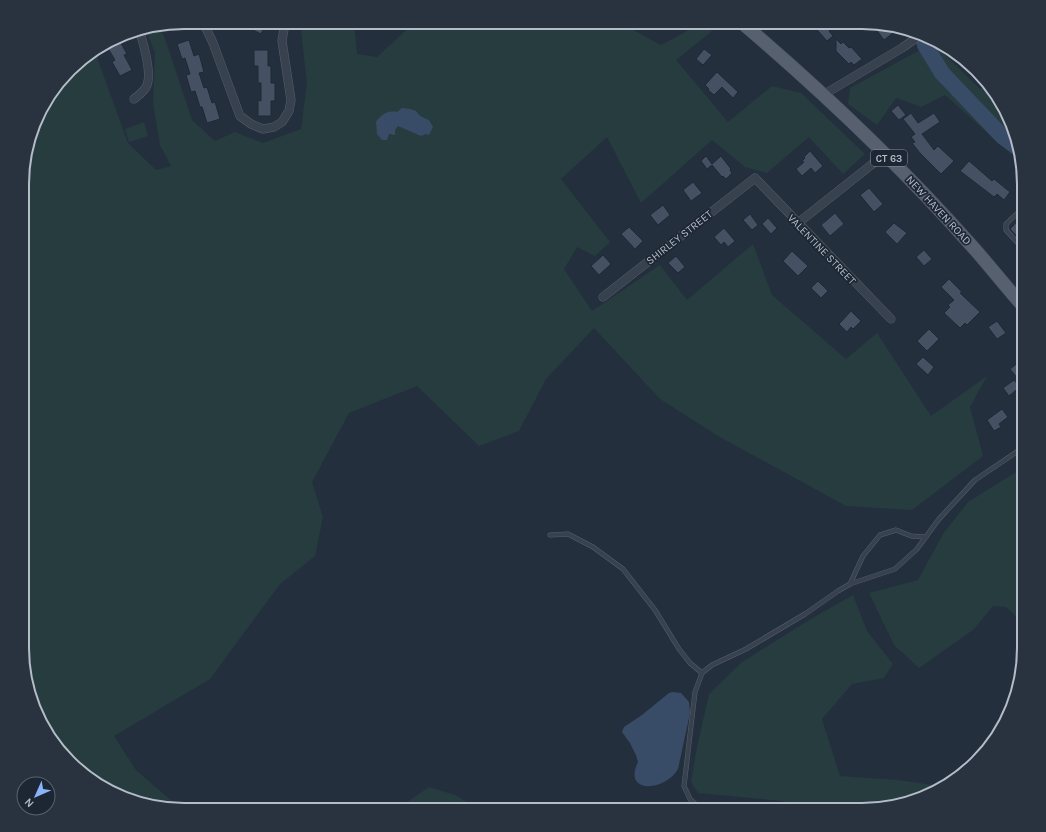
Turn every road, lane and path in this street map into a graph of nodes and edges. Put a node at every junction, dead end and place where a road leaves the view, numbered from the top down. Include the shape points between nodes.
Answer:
1 (206, 29) edge
2 (284, 29) edge
3 (749, 29) edge
4 (140, 35) edge
5 (916, 39) edge
6 (823, 95) junction
7 (134, 99) dead end
8 (885, 154) junction
9 (755, 178) joint
10 (1017, 214) edge
11 (798, 223) junction
12 (1017, 242) edge
13 (603, 297) dead end
14 (1017, 298) edge
15 (891, 319) dead end
16 (1017, 452) edge
17 (550, 535) dead end
18 (926, 537) junction
19 (850, 584) junction
20 (702, 673) junction
21 (694, 803) edge

1 - 2 street via 240,116 263,129 282,122 289,111 291,100 282,41
3 - 6 main road, NEW HAVEN ROAD / CT 63
4 - 7 street via 148,77 147,85
5 - 6 street
6 - 8 main road, NEW HAVEN ROAD / CT 63
8 - 11 street
8 - 14 main road, NEW HAVEN ROAD / CT 63 via 972,245
9 - 11 street, VALENTINE STREET
9 - 13 street, SHIRLEY STREET
10 - 12 lane via 1006,224 1006,230
11 - 15 street, VALENTINE STREET
16 - 18 lane via 975,480
17 - 20 lane via 568,534 593,547 622,569 655,610 690,664
18 - 19 lane via 917,550 895,569
18 - 19 lane via 911,536 896,530 880,535 863,556
19 - 20 lane via 805,614
20 - 21 lane via 695,692 684,786

